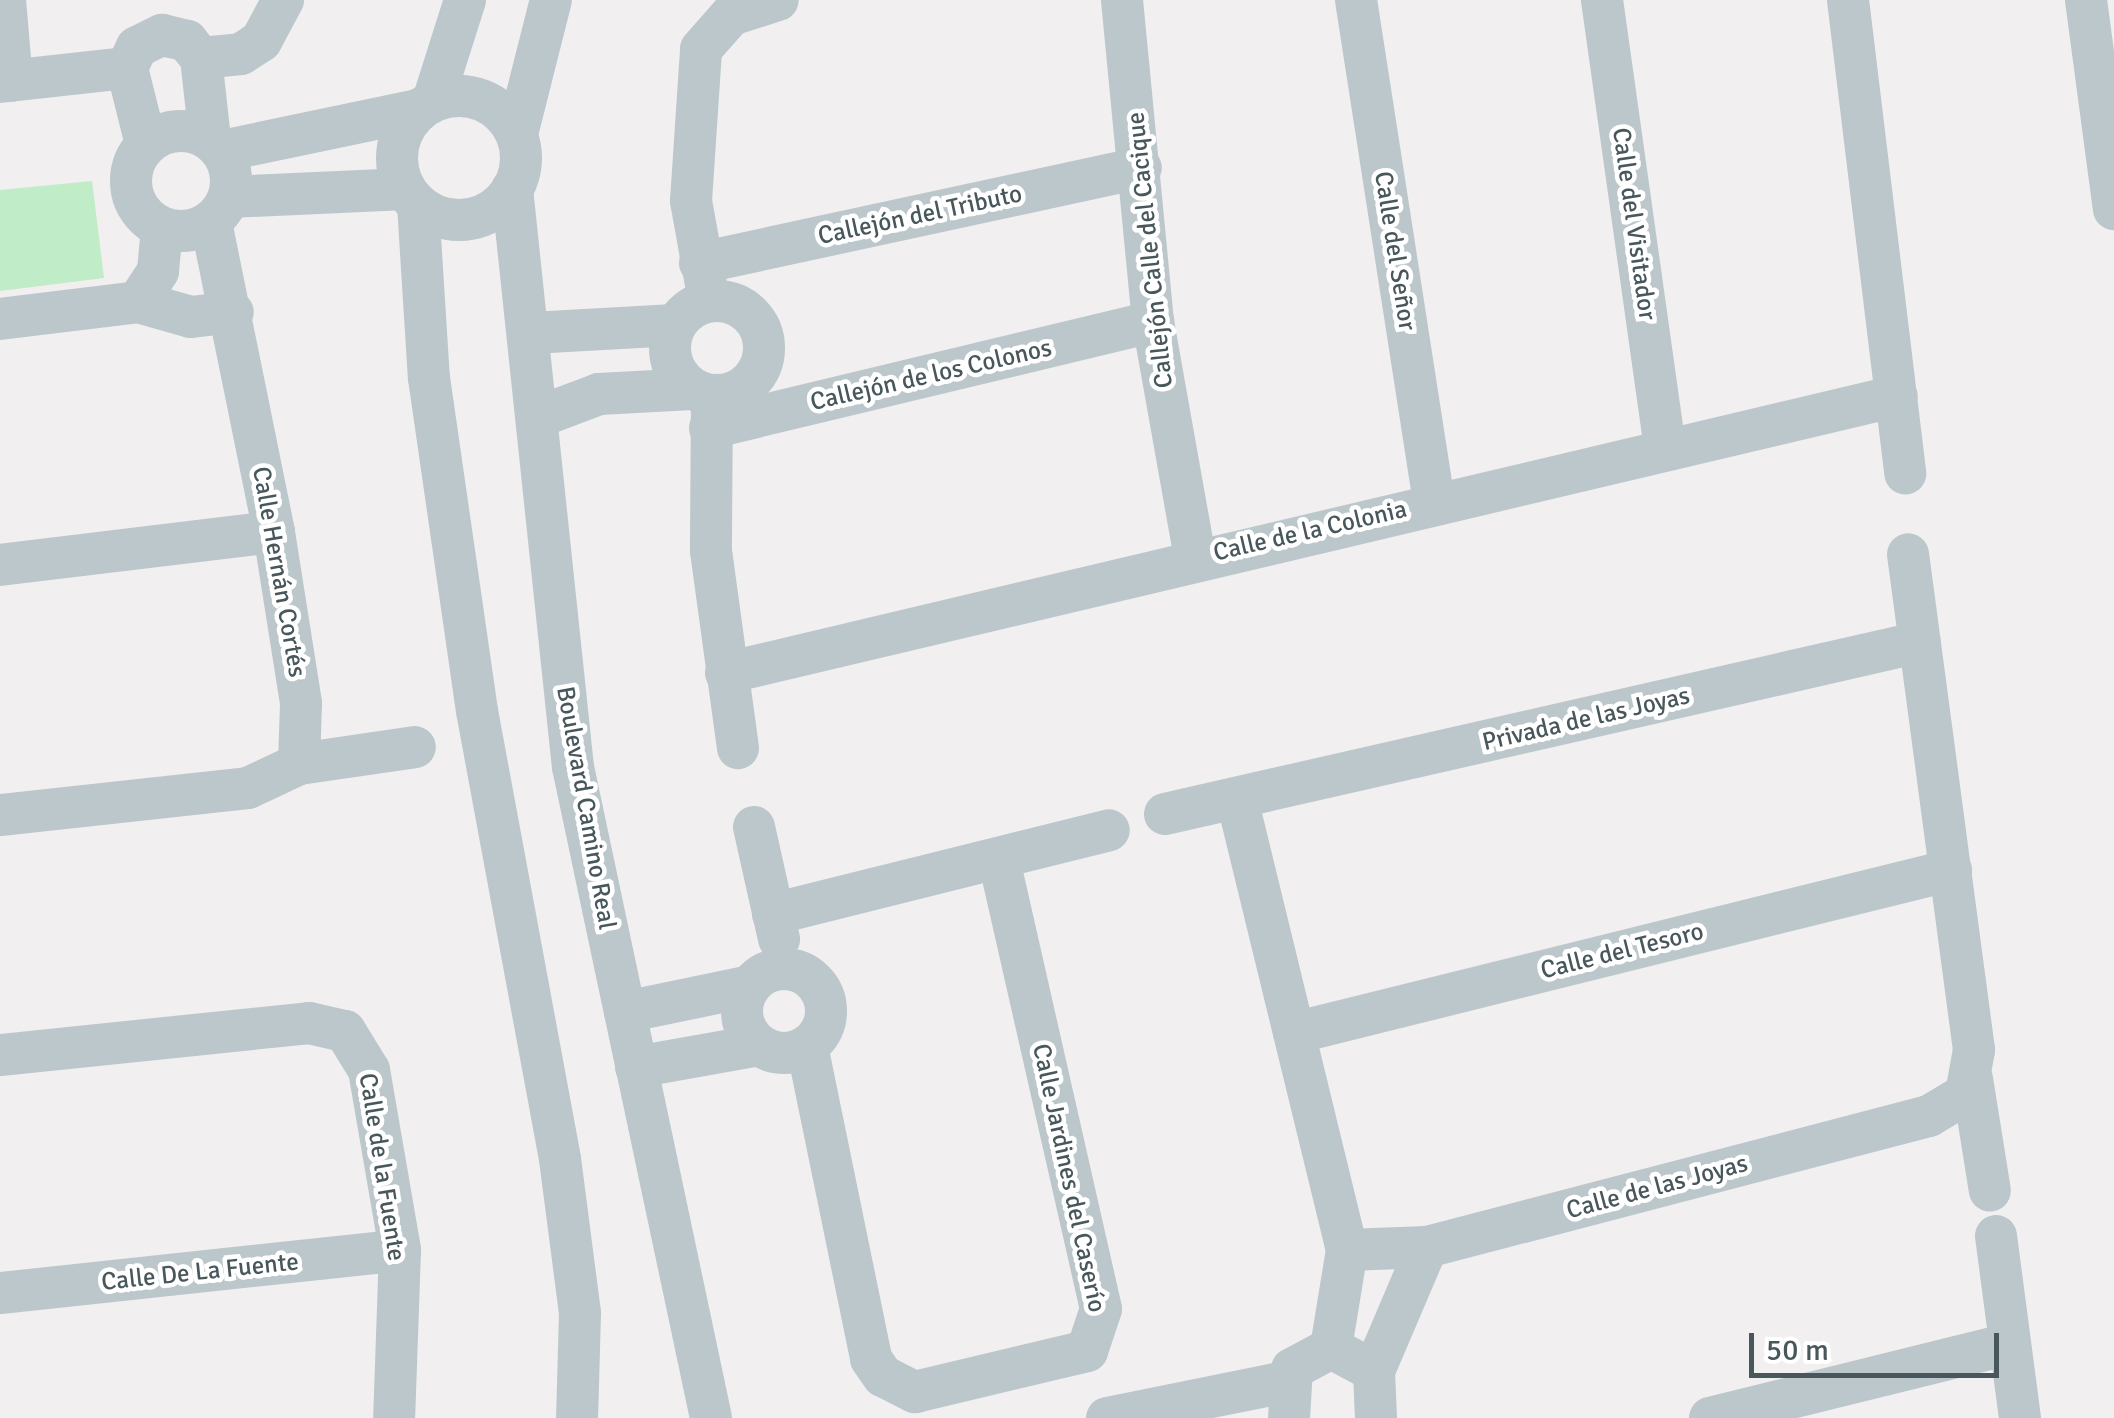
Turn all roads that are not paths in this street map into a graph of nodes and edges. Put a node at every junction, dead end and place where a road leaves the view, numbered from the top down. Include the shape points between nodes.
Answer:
1 (5, 0) edge
2 (283, 0) edge
3 (465, 0) edge
4 (552, 0) edge
5 (778, 0) edge
6 (1122, 0) edge
7 (1356, 0) edge
8 (1602, 0) edge
9 (1848, 0) edge
10 (2086, 0) edge
11 (202, 58) junction
12 (127, 68) junction
13 (6, 82) edge
14 (426, 106) junction
15 (517, 134) junction
16 (146, 144) junction
17 (216, 146) junction
18 (1141, 168) junction
19 (512, 189) junction
20 (2113, 194) edge
21 (412, 197) junction
22 (220, 209) junction
23 (162, 228) junction
24 (694, 297) junction
25 (138, 302) junction
26 (233, 312) junction
27 (0, 319) edge
28 (1153, 322) junction
29 (531, 333) junction
30 (1897, 396) junction
31 (705, 404) junction
32 (538, 417) junction
33 (1665, 447) junction
34 (1905, 474) dead end
35 (1434, 502) junction
36 (274, 532) junction
37 (1908, 554) dead end
38 (1196, 558) junction
39 (0, 565) edge
40 (1920, 642) junction
41 (726, 673) junction
42 (415, 747) dead end
43 (738, 748) dead end
44 (299, 764) junction
45 (1238, 799) junction
46 (1165, 814) dead end
47 (0, 815) edge
48 (754, 827) dead end
49 (1109, 830) dead end
50 (998, 860) junction
51 (1951, 870) junction
52 (774, 914) junction
53 (768, 977) junction
54 (624, 1012) junction
55 (1294, 1033) junction
56 (759, 1044) junction
57 (807, 1046) junction
58 (0, 1055) edge
59 (636, 1067) junction
60 (1972, 1079) junction
61 (1990, 1191) dead end
62 (1996, 1236) dead end
63 (1427, 1248) junction
64 (400, 1250) junction
65 (1348, 1250) junction
66 (0, 1294) edge
67 (2009, 1344) junction
68 (1331, 1348) junction
69 (1288, 1400) edge
70 (1383, 1403) edge
71 (394, 1418) edge
72 (577, 1418) edge
73 (712, 1418) edge
74 (1107, 1418) edge
75 (1710, 1418) edge
76 (2020, 1418) edge

1 - 13 street
2 - 11 street via 252,50
3 - 14 street
4 - 15 street
5 - 24 street via 731,15 701,49 690,138
6 - 18 street, Callejón Calle del Cacique
7 - 35 street, Calle del Señor
8 - 33 street, Calle del Visitador
9 - 30 street
10 - 20 street
11 - 12 street via 187,41 162,35 137,47
11 - 17 street
12 - 13 street
12 - 16 street
14 - 15 street via 482,100
14 - 17 street
14 - 21 street via 396,156
15 - 19 street
16 - 17 street via 178,131
16 - 23 street via 131,190
17 - 22 street
18 - 24 street, Callejón del Tributo
18 - 28 street, Callejón Calle del Cacique
19 - 21 street via 469,219
19 - 29 street, Boulevard Camino Real
21 - 22 street
21 - 72 street via 429,378 477,711 560,1159 580,1313
22 - 23 street
22 - 26 street, Calle Hernán Cortés
23 - 25 street via 158,271
24 - 29 street, Callejón del Tributo
24 - 31 street via 669,353
24 - 31 street via 750,314 764,340 752,381
25 - 26 street via 191,318
25 - 27 street
26 - 36 street, Calle Hernán Cortés
28 - 31 street, Callejón de los Colonos
28 - 38 street, Callejón Calle del Cacique
29 - 32 street, Boulevard Camino Real
30 - 33 street, Calle de la Colonia
30 - 34 street
31 - 32 street, Callejón de los Colonos via 600,394
31 - 41 street via 711,551
32 - 54 street, Boulevard Camino Real via 573,767
33 - 35 street, Calle de la Colonia
35 - 38 street, Calle de la Colonia
36 - 39 street
36 - 44 street, Calle Hernán Cortés via 301,704
37 - 40 street
38 - 41 street, Calle de la Colonia
40 - 45 street, Privada de las Joyas
40 - 51 street
41 - 43 street
42 - 44 street
44 - 47 street via 248,788
45 - 46 street, Privada de las Joyas
45 - 55 street
48 - 52 street
49 - 50 street
50 - 52 street
50 - 57 street, Calle Jardines del Caserío via 1101,1309 1087,1351 915,1392 884,1376 872,1358
51 - 55 street, Calle del Tesoro
51 - 60 street
52 - 53 street
53 - 54 street
53 - 56 street via 742,1011
53 - 57 street via 811,978 826,1000 824,1026
54 - 59 street, Boulevard Camino Real
55 - 65 street
56 - 57 street via 783,1053
56 - 59 street
58 - 64 street, Calle de la Fuente via 332,1024 369,1070
59 - 73 street, Boulevard Camino Real
60 - 61 street
60 - 63 street, Calle de las Joyas via 1953,1105 1929,1116
62 - 67 street
63 - 65 street, Calle de las Joyas
63 - 70 street
64 - 66 street, Calle De La Fuente
64 - 71 street, Calle de la Fuente
65 - 68 street
67 - 75 street
67 - 76 street
68 - 69 street via 1303,1358
68 - 70 street
69 - 74 street

